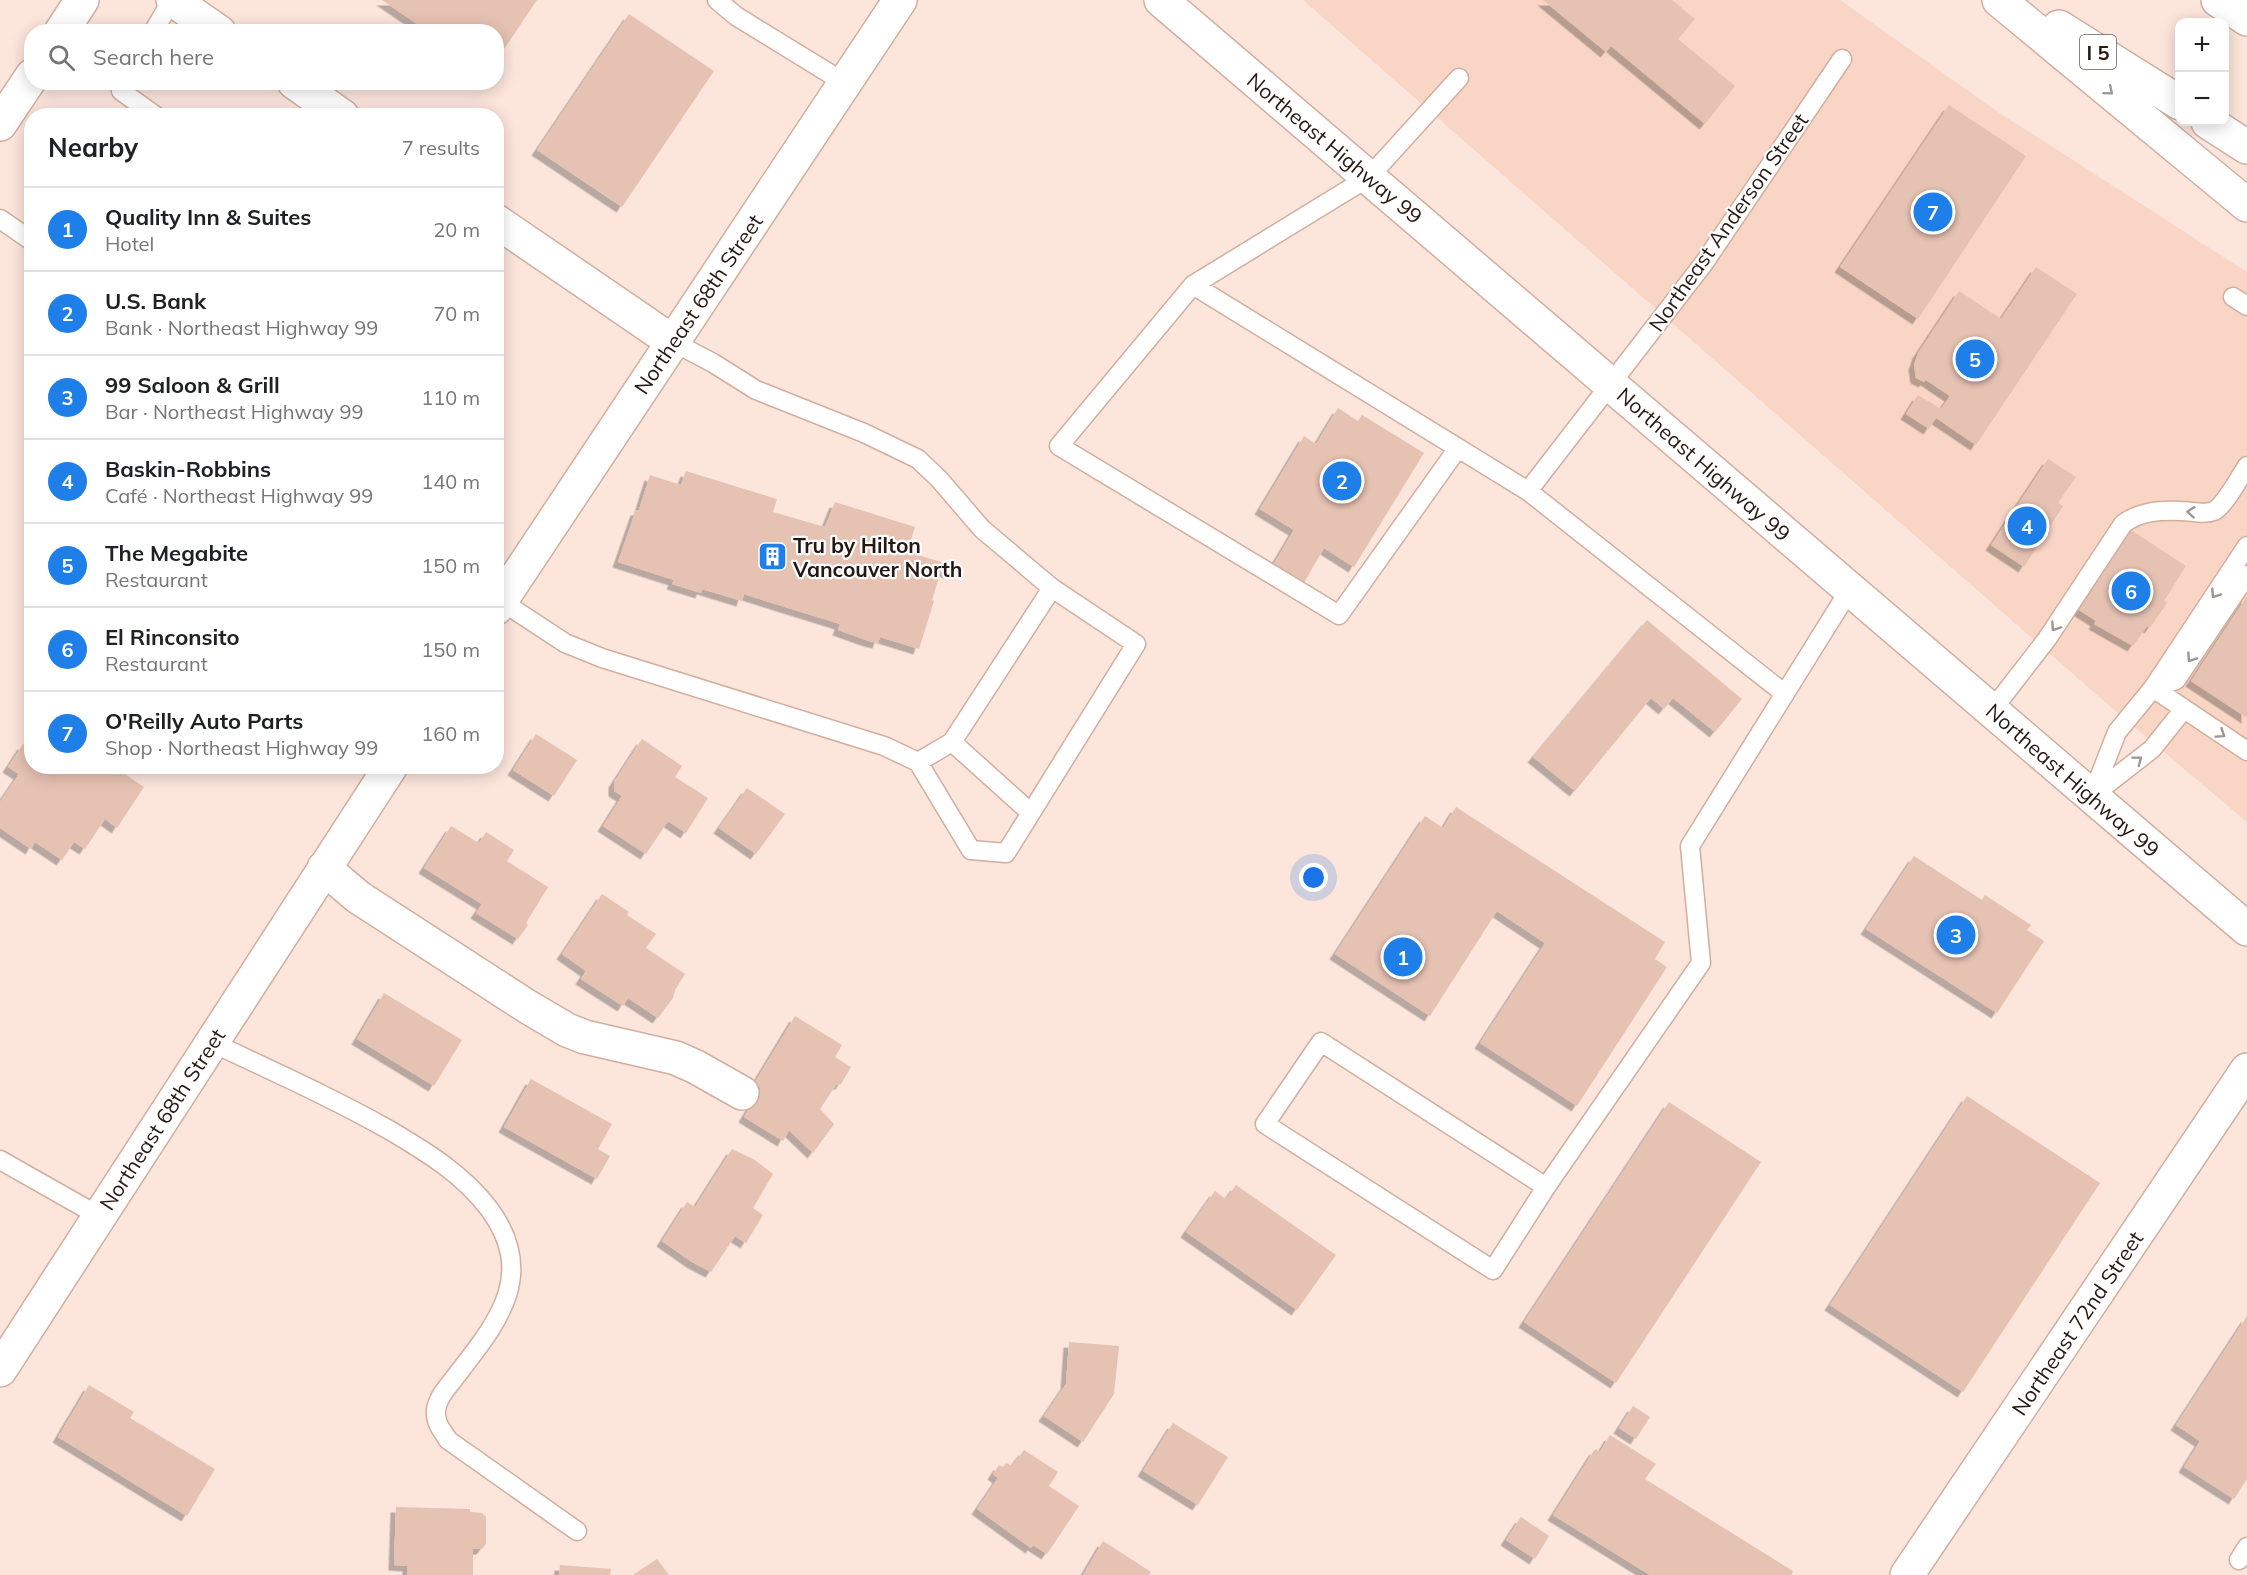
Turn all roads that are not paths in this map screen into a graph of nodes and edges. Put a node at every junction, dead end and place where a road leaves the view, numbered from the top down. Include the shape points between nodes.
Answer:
1 (82, 0) edge
2 (173, 0) edge
3 (717, 0) edge
4 (900, 0) edge
5 (1161, 0) edge
6 (1999, 0) edge
7 (2017, 0) edge
8 (2218, 0) edge
9 (2247, 19) edge
10 (67, 24) edge
11 (158, 24) edge
12 (208, 24) edge
13 (1842, 59) dead end
14 (1459, 78) dead end
15 (845, 83) junction
16 (24, 88) edge
17 (121, 90) edge
18 (305, 90) edge
19 (2175, 101) edge
20 (145, 108) edge
21 (331, 108) edge
22 (0, 124) edge
23 (2214, 126) edge
24 (2247, 147) edge
25 (1369, 177) junction
26 (2247, 205) edge
27 (0, 219) edge
28 (504, 226) edge
29 (24, 236) edge
30 (1193, 285) junction
31 (673, 342) junction
32 (1610, 383) junction
33 (1458, 448) junction
34 (2247, 466) edge
35 (1528, 490) junction
36 (2247, 546) edge
37 (2247, 575) edge
38 (1052, 588) junction
39 (1850, 589) junction
40 (504, 596) edge
41 (504, 607) edge
42 (2153, 688) junction
43 (1785, 694) junction
44 (1992, 710) junction
45 (2184, 710) junction
46 (951, 742) junction
47 (2247, 751) edge
48 (918, 762) junction
49 (386, 774) edge
50 (2092, 796) junction
51 (1031, 813) junction
52 (324, 868) junction
53 (2247, 929) edge
54 (211, 1042) junction
55 (2247, 1070) edge
56 (742, 1093) dead end
57 (0, 1160) edge
58 (1546, 1187) junction
59 (99, 1216) junction
60 (0, 1370) edge
61 (577, 1531) dead end
62 (1906, 1575) edge

1 - 10 main road
2 - 11 lane
2 - 12 main road
3 - 15 lane via 736,16
4 - 15 main road, Northeast 68th Street
5 - 25 main road, Northeast Highway 99
6 -> 26 main road
7 - 19 main road, I 5
8 - 9 main road
13 - 32 lane, Northeast Anderson Street via 1704,263
14 - 25 lane
15 - 31 main road, Northeast 68th Street
16 - 22 main road
17 - 20 lane
18 - 21 main road
23 - 24 main road
25 - 30 lane
25 - 32 main road, Northeast Highway 99
27 - 29 lane
28 - 31 main road
30 - 33 lane
30 - 33 lane via 1059,446 1340,615
31 - 38 lane via 756,390 918,459 982,529
31 - 40 main road, Northeast 68th Street
32 - 35 lane, Northeast Anderson Street
32 - 39 main road, Northeast Highway 99
33 - 35 lane
34 -> 44 lane via 2216,510 2145,513 2123,524 2047,639
35 - 43 lane
36 -> 42 lane
37 -> 42 lane via 2176,680
38 - 46 lane
38 - 51 lane via 1136,644
39 - 43 lane
39 - 44 main road, Northeast Highway 99
41 - 48 lane via 565,643 602,658 884,746
42 - 45 lane
42 - 50 lane via 2117,732
43 - 58 lane via 1690,846 1701,963
44 - 50 main road, Northeast Highway 99
45 -> 47 lane
50 -> 45 lane via 2152,749
46 - 48 lane
46 - 51 lane
48 - 51 lane via 972,849 1006,853
49 - 52 main road, Northeast 68th Street
50 - 53 main road, Northeast Highway 99
52 - 54 main road, Northeast 68th Street
52 - 56 main road via 358,897 567,1030 676,1058
54 - 59 main road, Northeast 68th Street
54 - 61 lane via 359,1113 427,1152 453,1172 490,1211 508,1249 512,1272 509,1293 499,1317 438,1399 436,1420 448,1440
55 - 62 main road, Northeast 72nd Street
57 - 59 lane
58 - 58 lane via 1493,1270 1265,1124 1321,1042
59 - 60 main road, Northeast 68th Street

